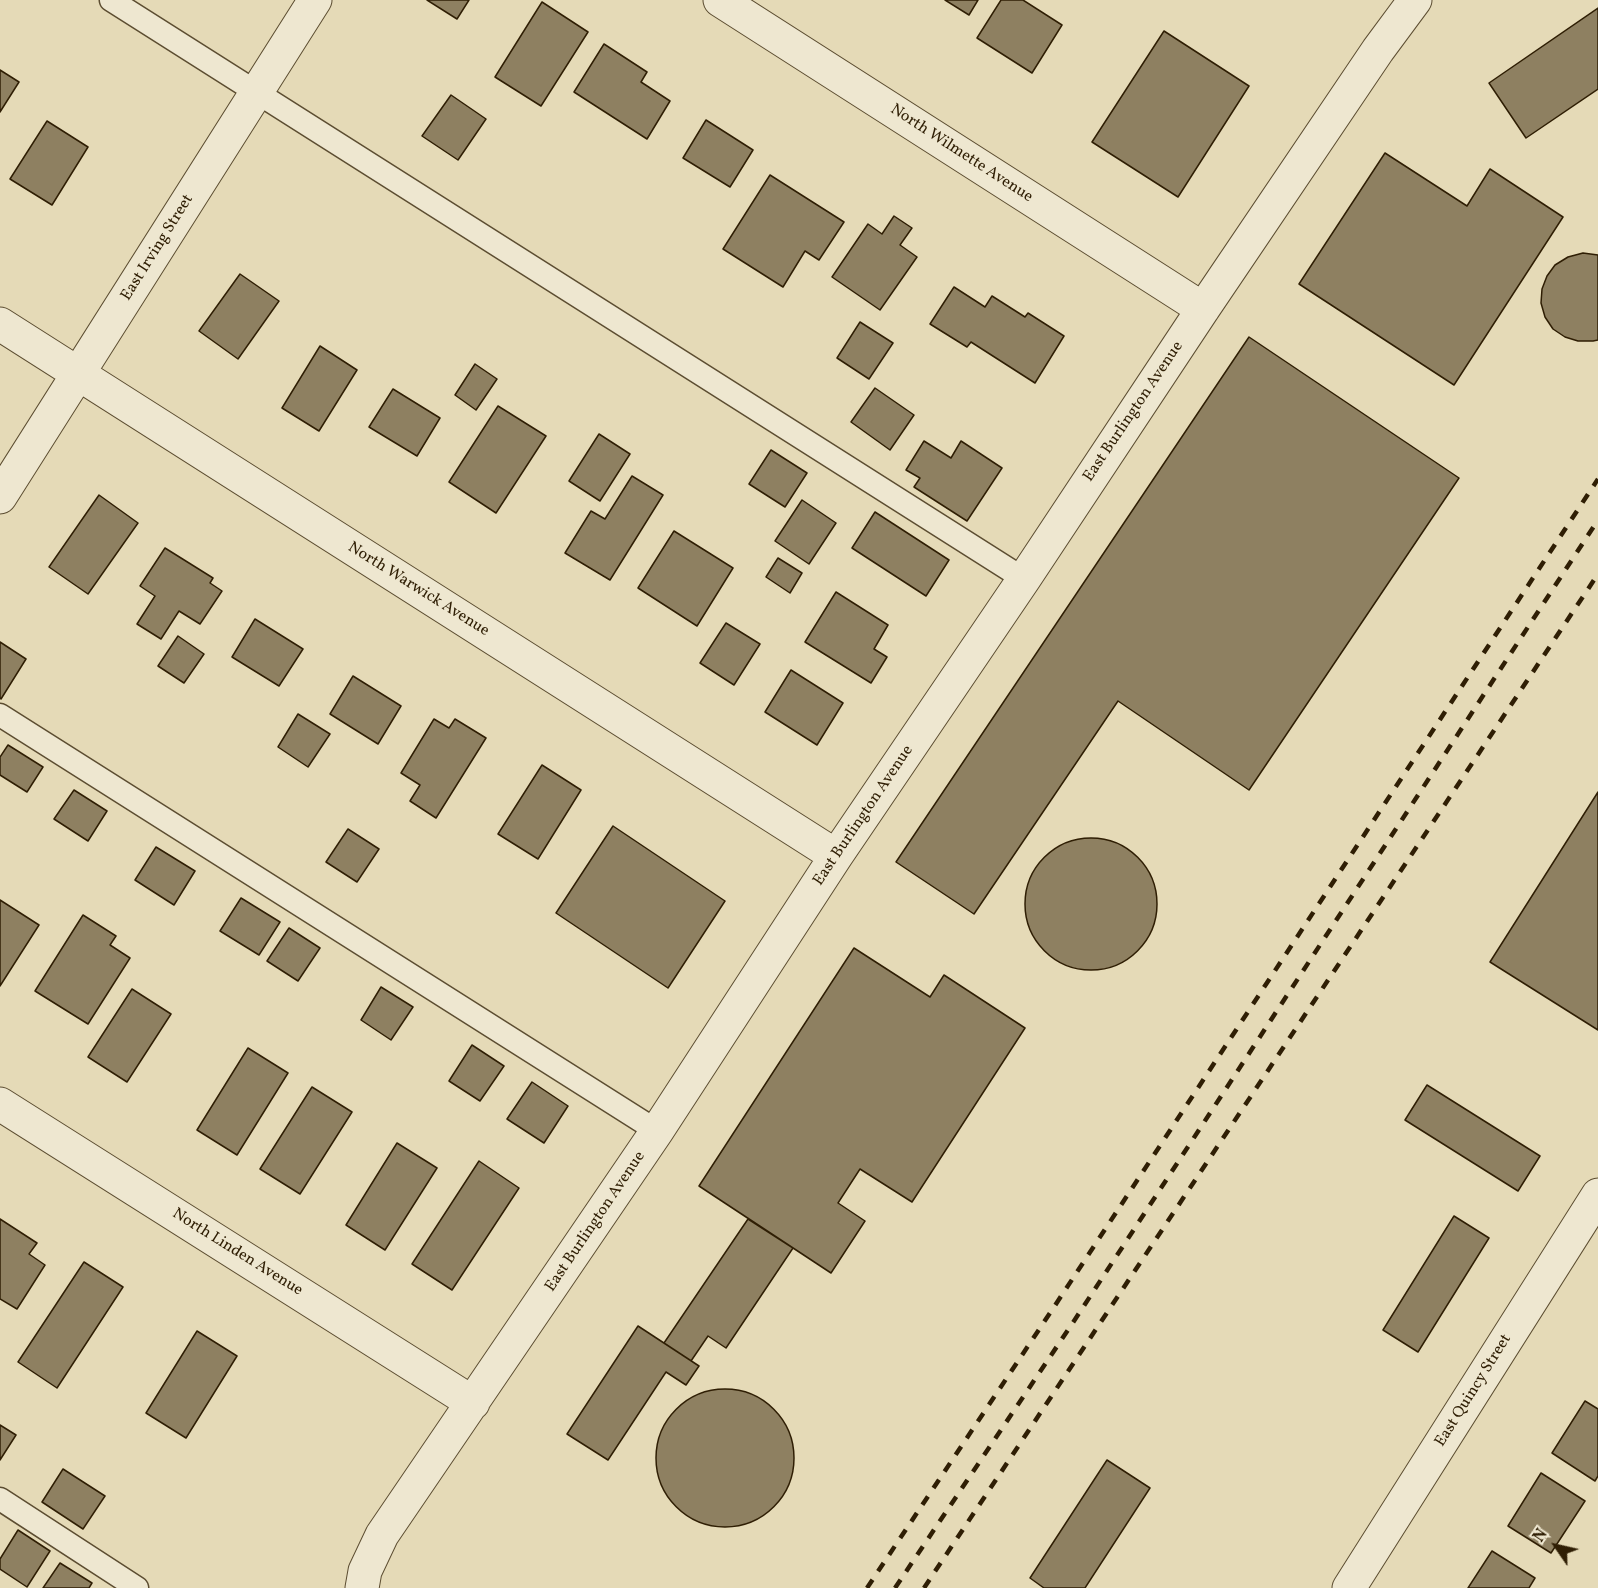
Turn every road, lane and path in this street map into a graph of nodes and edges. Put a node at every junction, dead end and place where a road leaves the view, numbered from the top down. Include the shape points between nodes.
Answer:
1 (111, 0) edge
2 (315, 0) edge
3 (720, 0) edge
4 (1415, 0) edge
5 (257, 92) junction
6 (1203, 309) junction
7 (0, 324) edge
8 (78, 373) junction
9 (0, 497) edge
10 (1024, 579) junction
11 (0, 715) edge
12 (836, 856) junction
13 (0, 1104) edge
14 (657, 1131) junction
15 (1598, 1195) edge
16 (473, 1403) junction
17 (0, 1499) edge
18 (137, 1588) edge
19 (362, 1588) edge
20 (1349, 1588) edge

1 - 5 lane
2 - 5 street, East Irving Street
3 - 6 street, North Wilmette Avenue
4 - 6 street, East Burlington Avenue
5 - 8 street, East Irving Street
5 - 10 lane
6 - 10 street, East Burlington Avenue
7 - 8 street, North Warwick Avenue
8 - 9 street, East Irving Street
8 - 12 street, North Warwick Avenue
10 - 12 street, East Burlington Avenue
11 - 14 lane
12 - 14 street, East Burlington Avenue
13 - 16 street, North Linden Avenue
14 - 16 street, East Burlington Avenue
15 - 20 street, East Quincy Street
16 - 19 street, East Burlington Avenue via 382,1535 365,1571
17 - 18 lane

